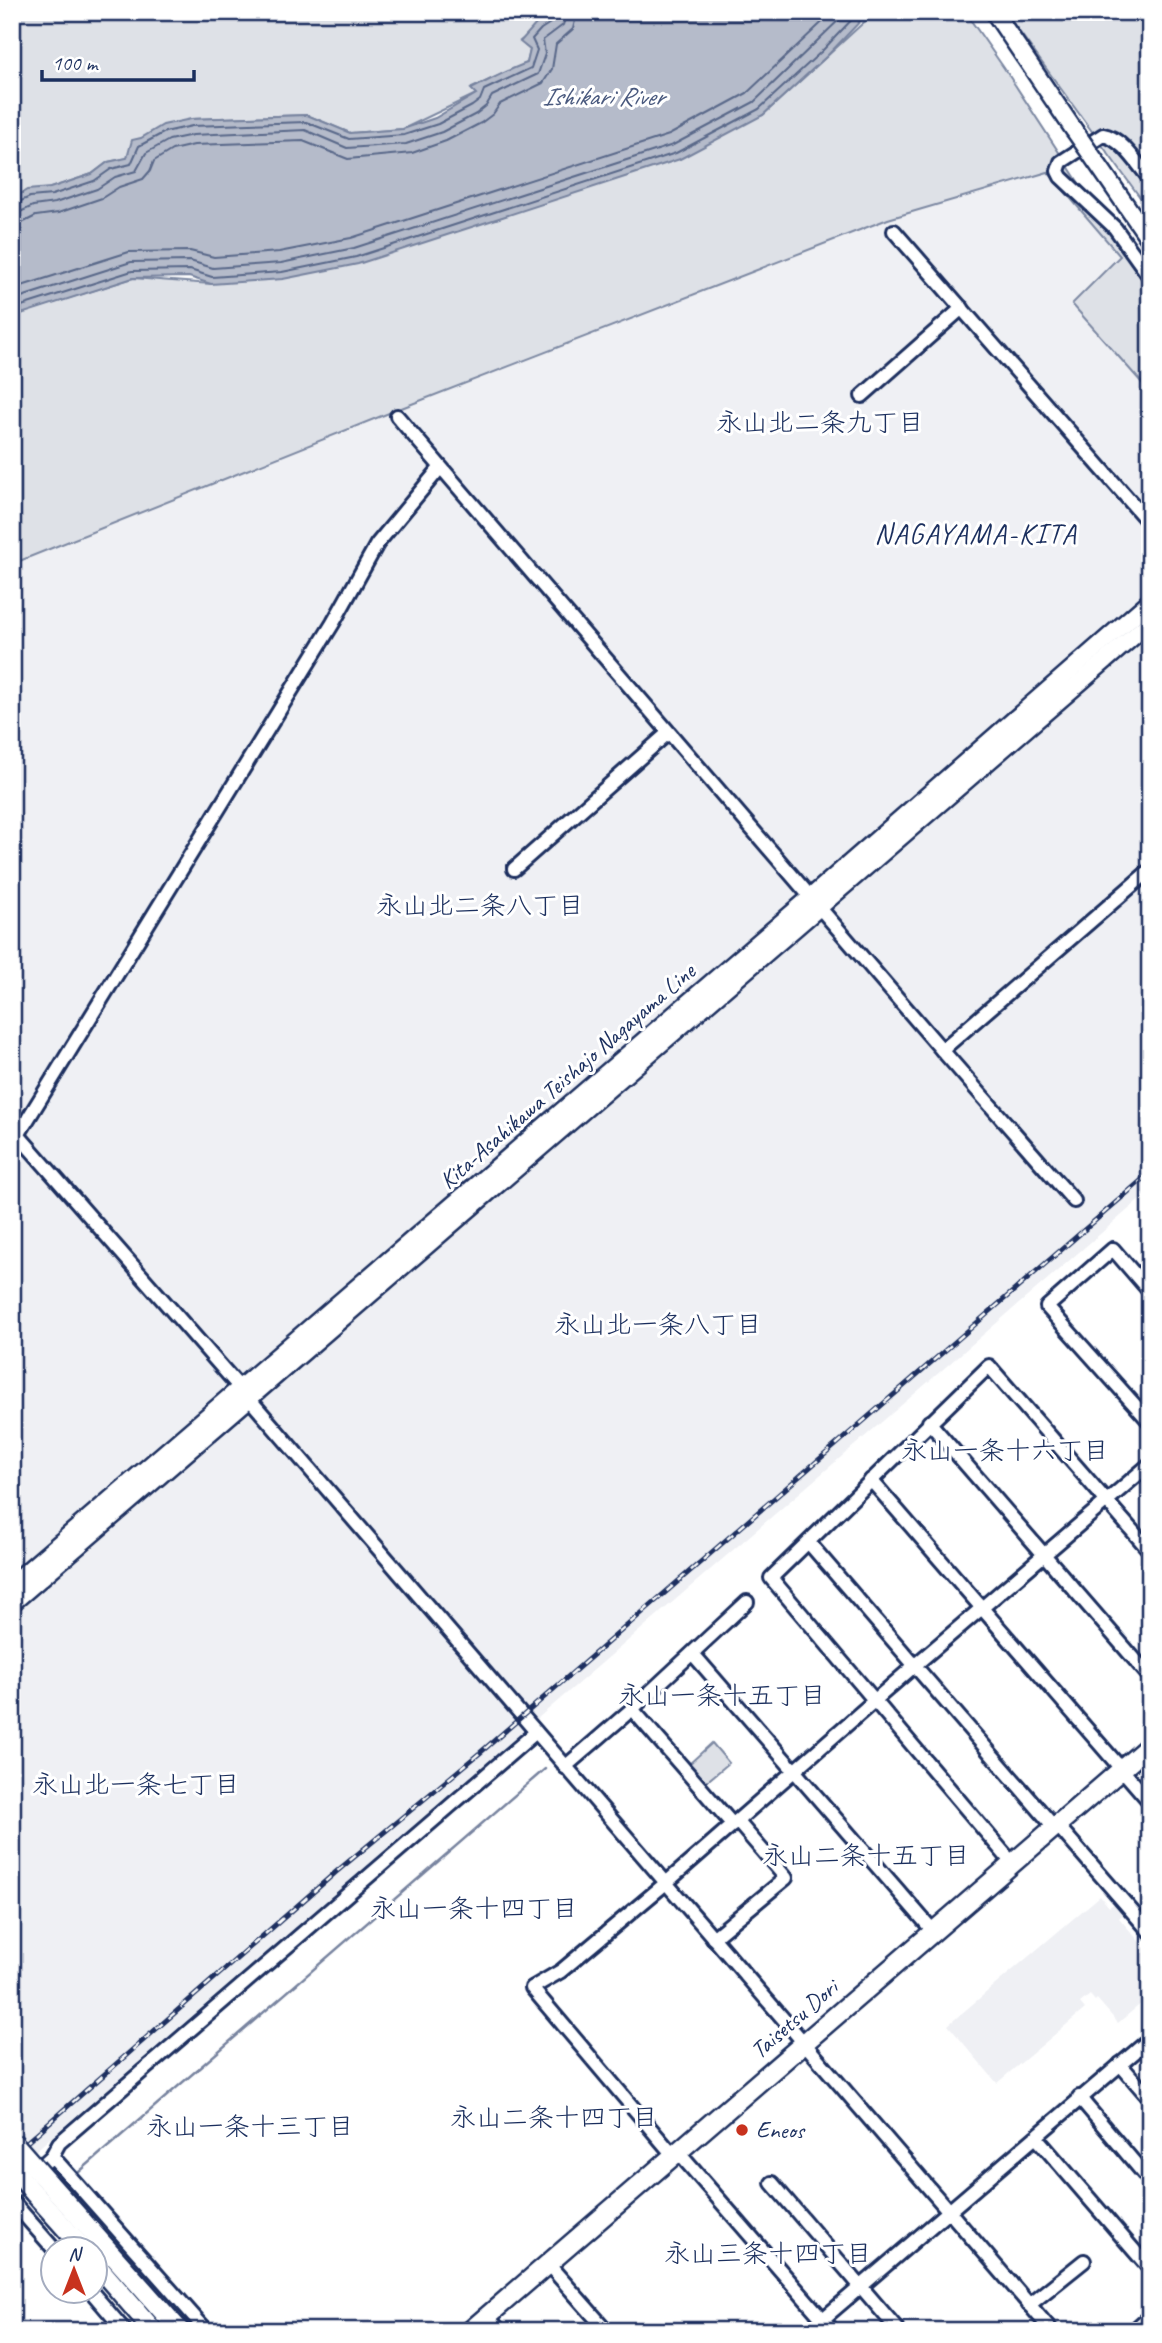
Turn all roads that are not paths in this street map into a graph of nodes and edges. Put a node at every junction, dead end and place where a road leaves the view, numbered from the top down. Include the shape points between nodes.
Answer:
1 (994, 12) edge
2 (1150, 179) edge
3 (894, 231) dead end
4 (1150, 240) edge
5 (1150, 278) edge
6 (962, 308) junction
7 (862, 396) dead end
8 (397, 416) dead end
9 (440, 468) junction
10 (1150, 524) edge
11 (1150, 601) edge
12 (1150, 622) edge
13 (668, 733) junction
14 (514, 869) dead end
15 (1150, 870) edge
16 (815, 902) junction
17 (942, 1050) junction
18 (15, 1131) edge
19 (1074, 1201) dead end
20 (1150, 1292) edge
21 (244, 1393) junction
22 (929, 1422) junction
23 (1150, 1422) edge
24 (1150, 1464) edge
25 (871, 1480) junction
26 (1107, 1502) junction
27 (809, 1543) junction
28 (1150, 1551) edge
29 (1043, 1555) junction
30 (12, 1584) edge
31 (747, 1602) dead end
32 (12, 1603) edge
33 (981, 1609) junction
34 (693, 1654) junction
35 (914, 1666) junction
36 (1150, 1677) edge
37 (876, 1700) junction
38 (632, 1709) junction
39 (536, 1732) junction
40 (1150, 1745) edge
41 (565, 1767) junction
42 (1122, 1770) junction
43 (794, 1771) junction
44 (1150, 1802) edge
45 (735, 1823) junction
46 (1057, 1827) junction
47 (1013, 1864) junction
48 (666, 1884) junction
49 (934, 1932) junction
50 (1150, 1932) edge
51 (713, 1938) junction
52 (1150, 2039) edge
53 (803, 2043) junction
54 (1120, 2064) junction
55 (1079, 2097) junction
56 (1150, 2099) edge
57 (1036, 2137) junction
58 (12, 2141) edge
59 (675, 2153) junction
60 (52, 2156) junction
61 (12, 2167) edge
62 (1150, 2181) edge
63 (772, 2183) dead end
64 (41, 2187) junction
65 (12, 2193) edge
66 (12, 2202) edge
67 (947, 2211) junction
68 (40, 2234) edge
69 (73, 2234) edge
70 (1084, 2261) dead end
71 (548, 2264) junction
72 (1150, 2269) edge
73 (108, 2278) edge
74 (861, 2287) junction
75 (101, 2304) edge
76 (1029, 2305) junction
77 (487, 2316) junction
78 (1150, 2316) edge
79 (823, 2319) junction
80 (125, 2331) edge
81 (154, 2331) edge
82 (180, 2331) edge
83 (207, 2331) edge
84 (470, 2331) edge
85 (500, 2331) edge
86 (607, 2331) edge
87 (833, 2331) edge
88 (899, 2331) edge
89 (1052, 2331) edge
90 (1133, 2331) edge

1 - 4 main road, bridge
2 - 5 street via 1107,135 1060,162 1058,171 1115,228
3 - 6 street
6 - 7 street
6 - 10 street
8 - 9 street
9 - 13 street
9 - 18 street via 377,544 333,623
11 - 16 main road, Kita-Asahikawa Teishajo Nagayama Line
12 - 16 main road, Kita-Asahikawa Teishajo Nagayama Line
13 - 14 street
13 - 16 street
15 - 17 street
16 - 17 street
16 - 21 main road, Kita-Asahikawa Teishajo Nagayama Line
17 - 19 street
18 - 21 street
20 - 23 street via 1113,1249 1047,1307
21 - 30 main road, Kita-Asahikawa Teishajo Nagayama Line
21 - 32 main road, Kita-Asahikawa Teishajo Nagayama Line
21 - 39 street
22 - 25 street
22 - 26 street via 989,1366
22 - 29 street
24 - 26 street
25 - 27 street
25 - 33 street
26 - 28 street
26 - 29 street
27 - 35 street
27 - 37 street via 771,1578
29 - 33 street
29 - 36 street
31 - 34 street
33 - 35 street
33 - 42 street
34 - 38 street
34 - 43 street
35 - 37 street
35 - 46 street
37 - 43 street
37 - 47 street
38 - 41 street
38 - 45 street
39 - 41 street
39 - 60 street via 59,2143
40 - 42 highway, Taisetsu Dori
41 - 48 street
42 - 44 street
42 - 46 highway, Taisetsu Dori
43 - 45 street
43 - 49 street
45 - 48 street
45 - 51 street via 786,1878
46 - 47 highway, Taisetsu Dori
46 - 50 street
47 - 49 highway, Taisetsu Dori
48 - 51 street
48 - 59 street via 561,1971 532,1988
49 - 53 highway, Taisetsu Dori
51 - 53 street
52 - 54 street
53 - 59 highway, Taisetsu Dori
53 - 67 street
54 - 55 street
54 - 56 street
55 - 57 street
55 - 62 street
57 - 67 street
57 - 72 street
58 - 64 highway, bridge
59 - 71 highway, Taisetsu Dori
59 - 79 street
60 - 65 street
60 - 83 street
61 - 64 highway, bridge
63 - 74 street
64 - 69 highway
64 - 82 highway
66 - 68 street
67 - 74 street
67 - 76 street
70 - 76 street
71 - 77 highway, Taisetsu Dori
71 - 86 street
73 - 81 highway
74 - 79 street
74 - 88 street
75 - 80 street
76 - 89 street
77 - 84 highway, Taisetsu Dori
77 - 85 street
78 - 90 street
79 - 87 street

